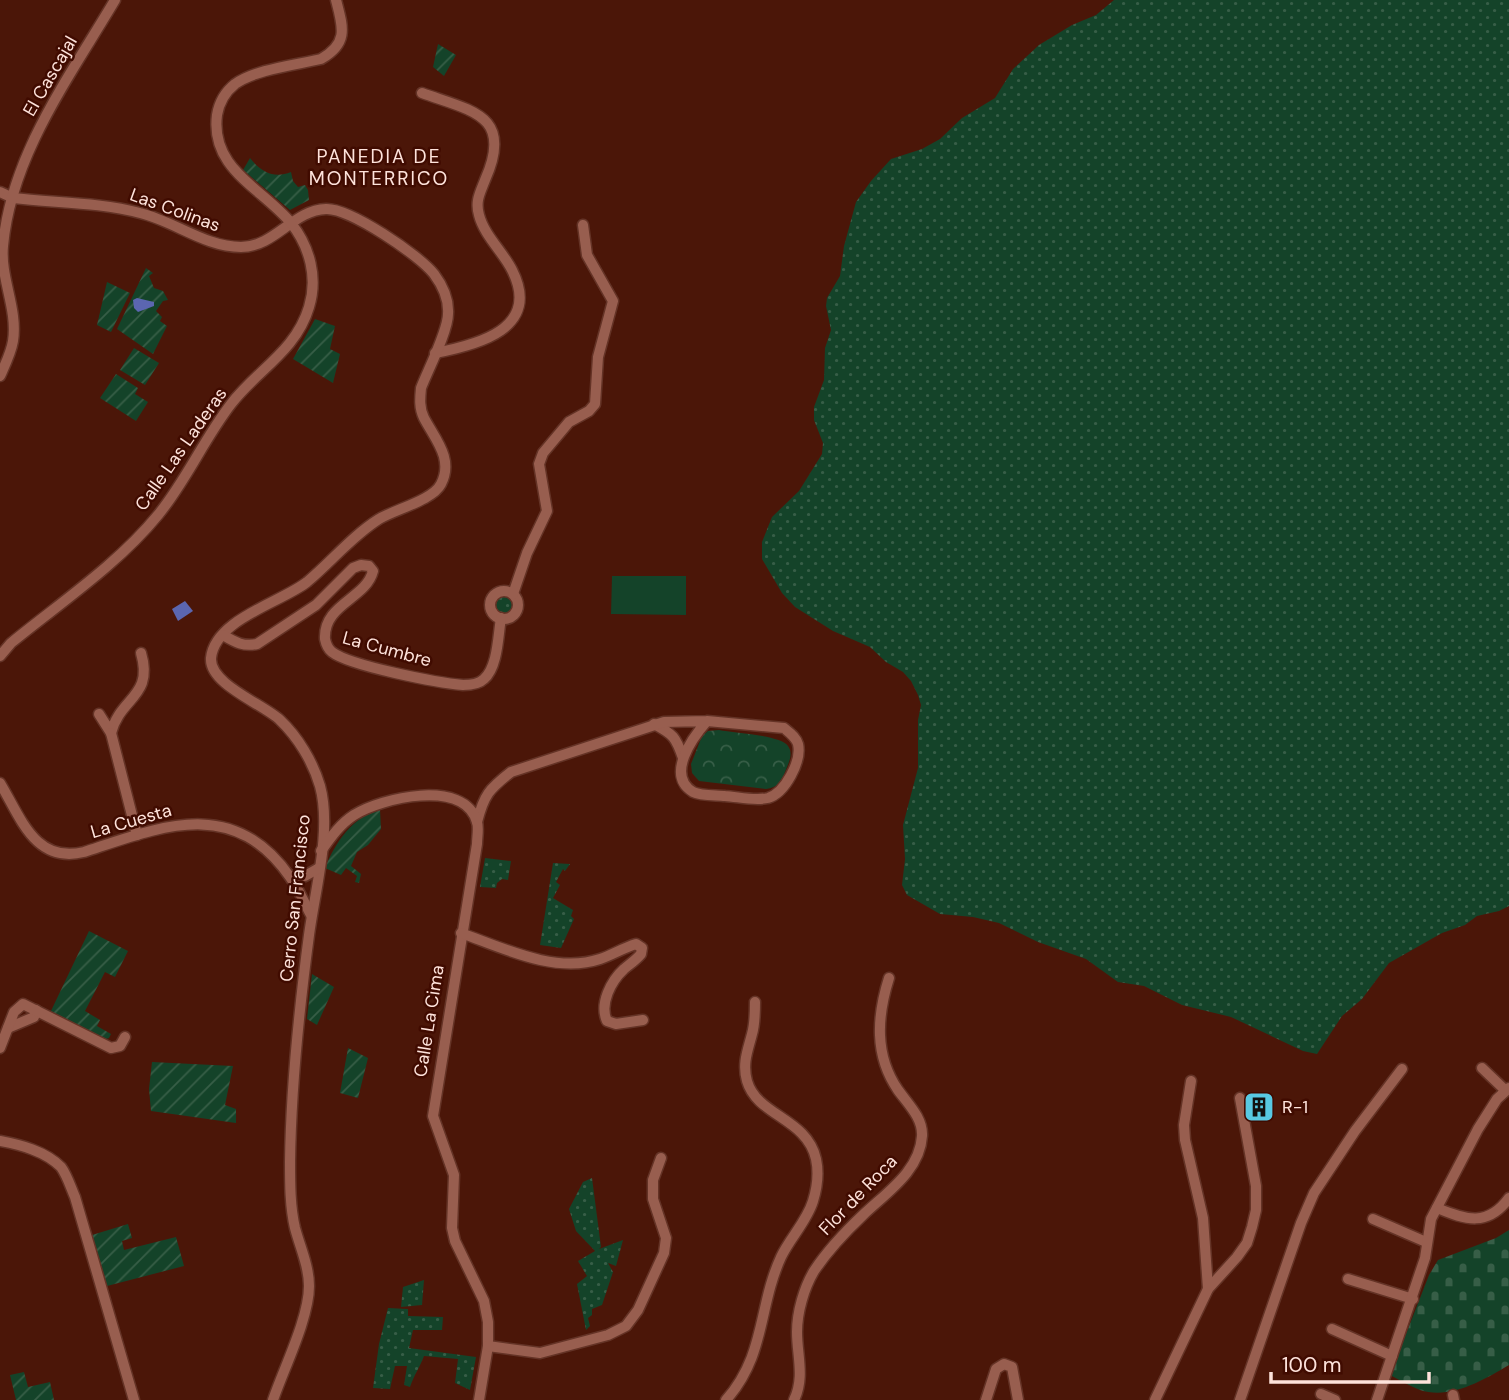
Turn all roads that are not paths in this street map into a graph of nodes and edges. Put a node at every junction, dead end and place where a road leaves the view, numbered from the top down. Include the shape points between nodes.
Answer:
1 (115, 0) edge
2 (336, 0) edge
3 (422, 93) dead end
4 (0, 192) edge
5 (13, 198) junction
6 (291, 223) junction
7 (583, 225) dead end
8 (435, 353) junction
9 (0, 376) edge
10 (513, 594) junction
11 (501, 618) junction
12 (223, 635) junction
13 (141, 653) dead end
14 (0, 656) edge
15 (99, 714) dead end
16 (707, 721) junction
17 (654, 724) junction
18 (111, 733) junction
19 (683, 758) junction
20 (0, 783) edge
21 (477, 822) junction
22 (137, 835) junction
23 (321, 851) junction
24 (318, 868) junction
25 (290, 876) junction
26 (311, 915) junction
27 (461, 933) junction
28 (889, 978) dead end
29 (755, 1002) dead end
30 (36, 1010) junction
31 (643, 1020) dead end
32 (8, 1028) junction
33 (125, 1037) dead end
34 (0, 1048) edge
35 (1482, 1068) dead end
36 (1402, 1069) dead end
37 (1191, 1081) dead end
38 (1507, 1089) edge
39 (1240, 1098) dead end
40 (0, 1141) edge
41 (661, 1158) dead end
42 (1509, 1198) edge
43 (1437, 1208) junction
44 (1373, 1219) dead end
45 (1426, 1242) junction
46 (1348, 1279) dead end
47 (1208, 1289) junction
48 (1413, 1298) junction
49 (1332, 1329) dead end
50 (488, 1346) junction
51 (1392, 1356) junction
52 (1321, 1394) dead end
53 (134, 1400) edge
54 (273, 1400) edge
55 (478, 1400) edge
56 (726, 1400) edge
57 (794, 1400) edge
58 (986, 1400) edge
59 (1018, 1400) edge
60 (1155, 1400) edge
61 (1240, 1400) edge
62 (1335, 1400) edge
63 (1377, 1400) edge

1 - 5 street, El Cascajal via 32,142
2 - 6 street, Calle Las Laderas via 343,25 331,54 253,75 224,95 218,109 218,141 225,159
3 - 8 street via 475,112 494,133 493,160 476,206 519,290 514,318 502,331 473,345
4 - 5 street, Las Colinas
5 - 6 street, Las Colinas via 117,207 222,245 242,247 260,244
5 - 9 street, El Cascajal via 3,245 13,340
6 - 8 street, Las Colinas via 328,208 345,213 394,241 432,272 447,299 449,316
6 - 14 street, Calle Las Laderas via 314,274 300,332 232,403 177,490 132,544
7 - 10 street via 587,256 613,301 598,357 597,396 589,411 569,422 543,453 539,464 547,511
8 - 12 street via 420,398 424,418 444,454 440,486 379,519 304,584 260,607
10 - 11 street via 517,610
10 - 11 street via 505,591 493,597 491,610
11 - 12 street, La Cumbre via 489,672 484,680 466,685 404,675 330,651 325,642 329,619 371,580 369,566 353,568 316,605 257,644 240,645
12 - 23 street, Cerro San Francisco via 211,658 213,668 227,685 281,722 315,771 323,808
13 - 18 street via 143,683
15 - 18 street
16 - 17 street, Calle La Cima
16 - 19 street
16 - 19 street via 784,728 794,735 797,763 780,791 757,799 694,793 685,784
17 - 19 street via 677,740
17 - 21 street, Calle La Cima via 511,772 483,800
18 - 22 street
20 - 22 street, La Cuesta via 34,839 55,854 69,856
21 - 23 street via 460,802 445,797 401,797 355,814
21 - 27 street, Calle La Cima
22 - 25 street, La Cuesta via 172,825 220,826 261,846
23 - 24 street, Cerro San Francisco
24 - 25 street via 305,876
24 - 26 street, Cerro San Francisco
25 - 26 street, La Cuesta
26 - 54 street, Cerro San Francisco via 299,1010 290,1160 294,1225 309,1286 303,1317
27 - 31 street via 562,964 598,960 636,944 642,947 641,954 613,983 603,1012 607,1021 616,1024
27 - 50 street, Calle La Cima via 433,1116 454,1175 455,1241 484,1301
28 - 57 street, Flor de Roca via 880,1012 880,1045 888,1073 920,1124 921,1144 903,1178 839,1239 813,1274 797,1330 801,1375
29 - 56 street via 745,1055 747,1083 766,1107 807,1138 816,1160 817,1184 812,1205 781,1259 753,1357
30 - 32 street via 34,1017
30 - 32 street via 19,1006
30 - 33 street via 111,1048 120,1046
32 - 34 street
35 - 38 street
36 - 61 street via 1314,1193
37 - 47 street via 1185,1140 1203,1218
38 - 43 street via 1478,1129
39 - 47 street via 1256,1210 1247,1242
40 - 53 street via 45,1155 62,1169 75,1198
41 - 50 street via 653,1180 653,1199 666,1238 664,1253 638,1310 625,1326 540,1353
42 - 43 street via 1487,1217 1472,1220
43 - 45 street
44 - 45 street
45 - 48 street
46 - 48 street
47 - 60 street
48 - 51 street
49 - 51 street
50 - 55 street, Calle La Cima
51 - 63 street
52 - 62 street
58 - 59 street via 996,1369 1004,1364 1012,1367

